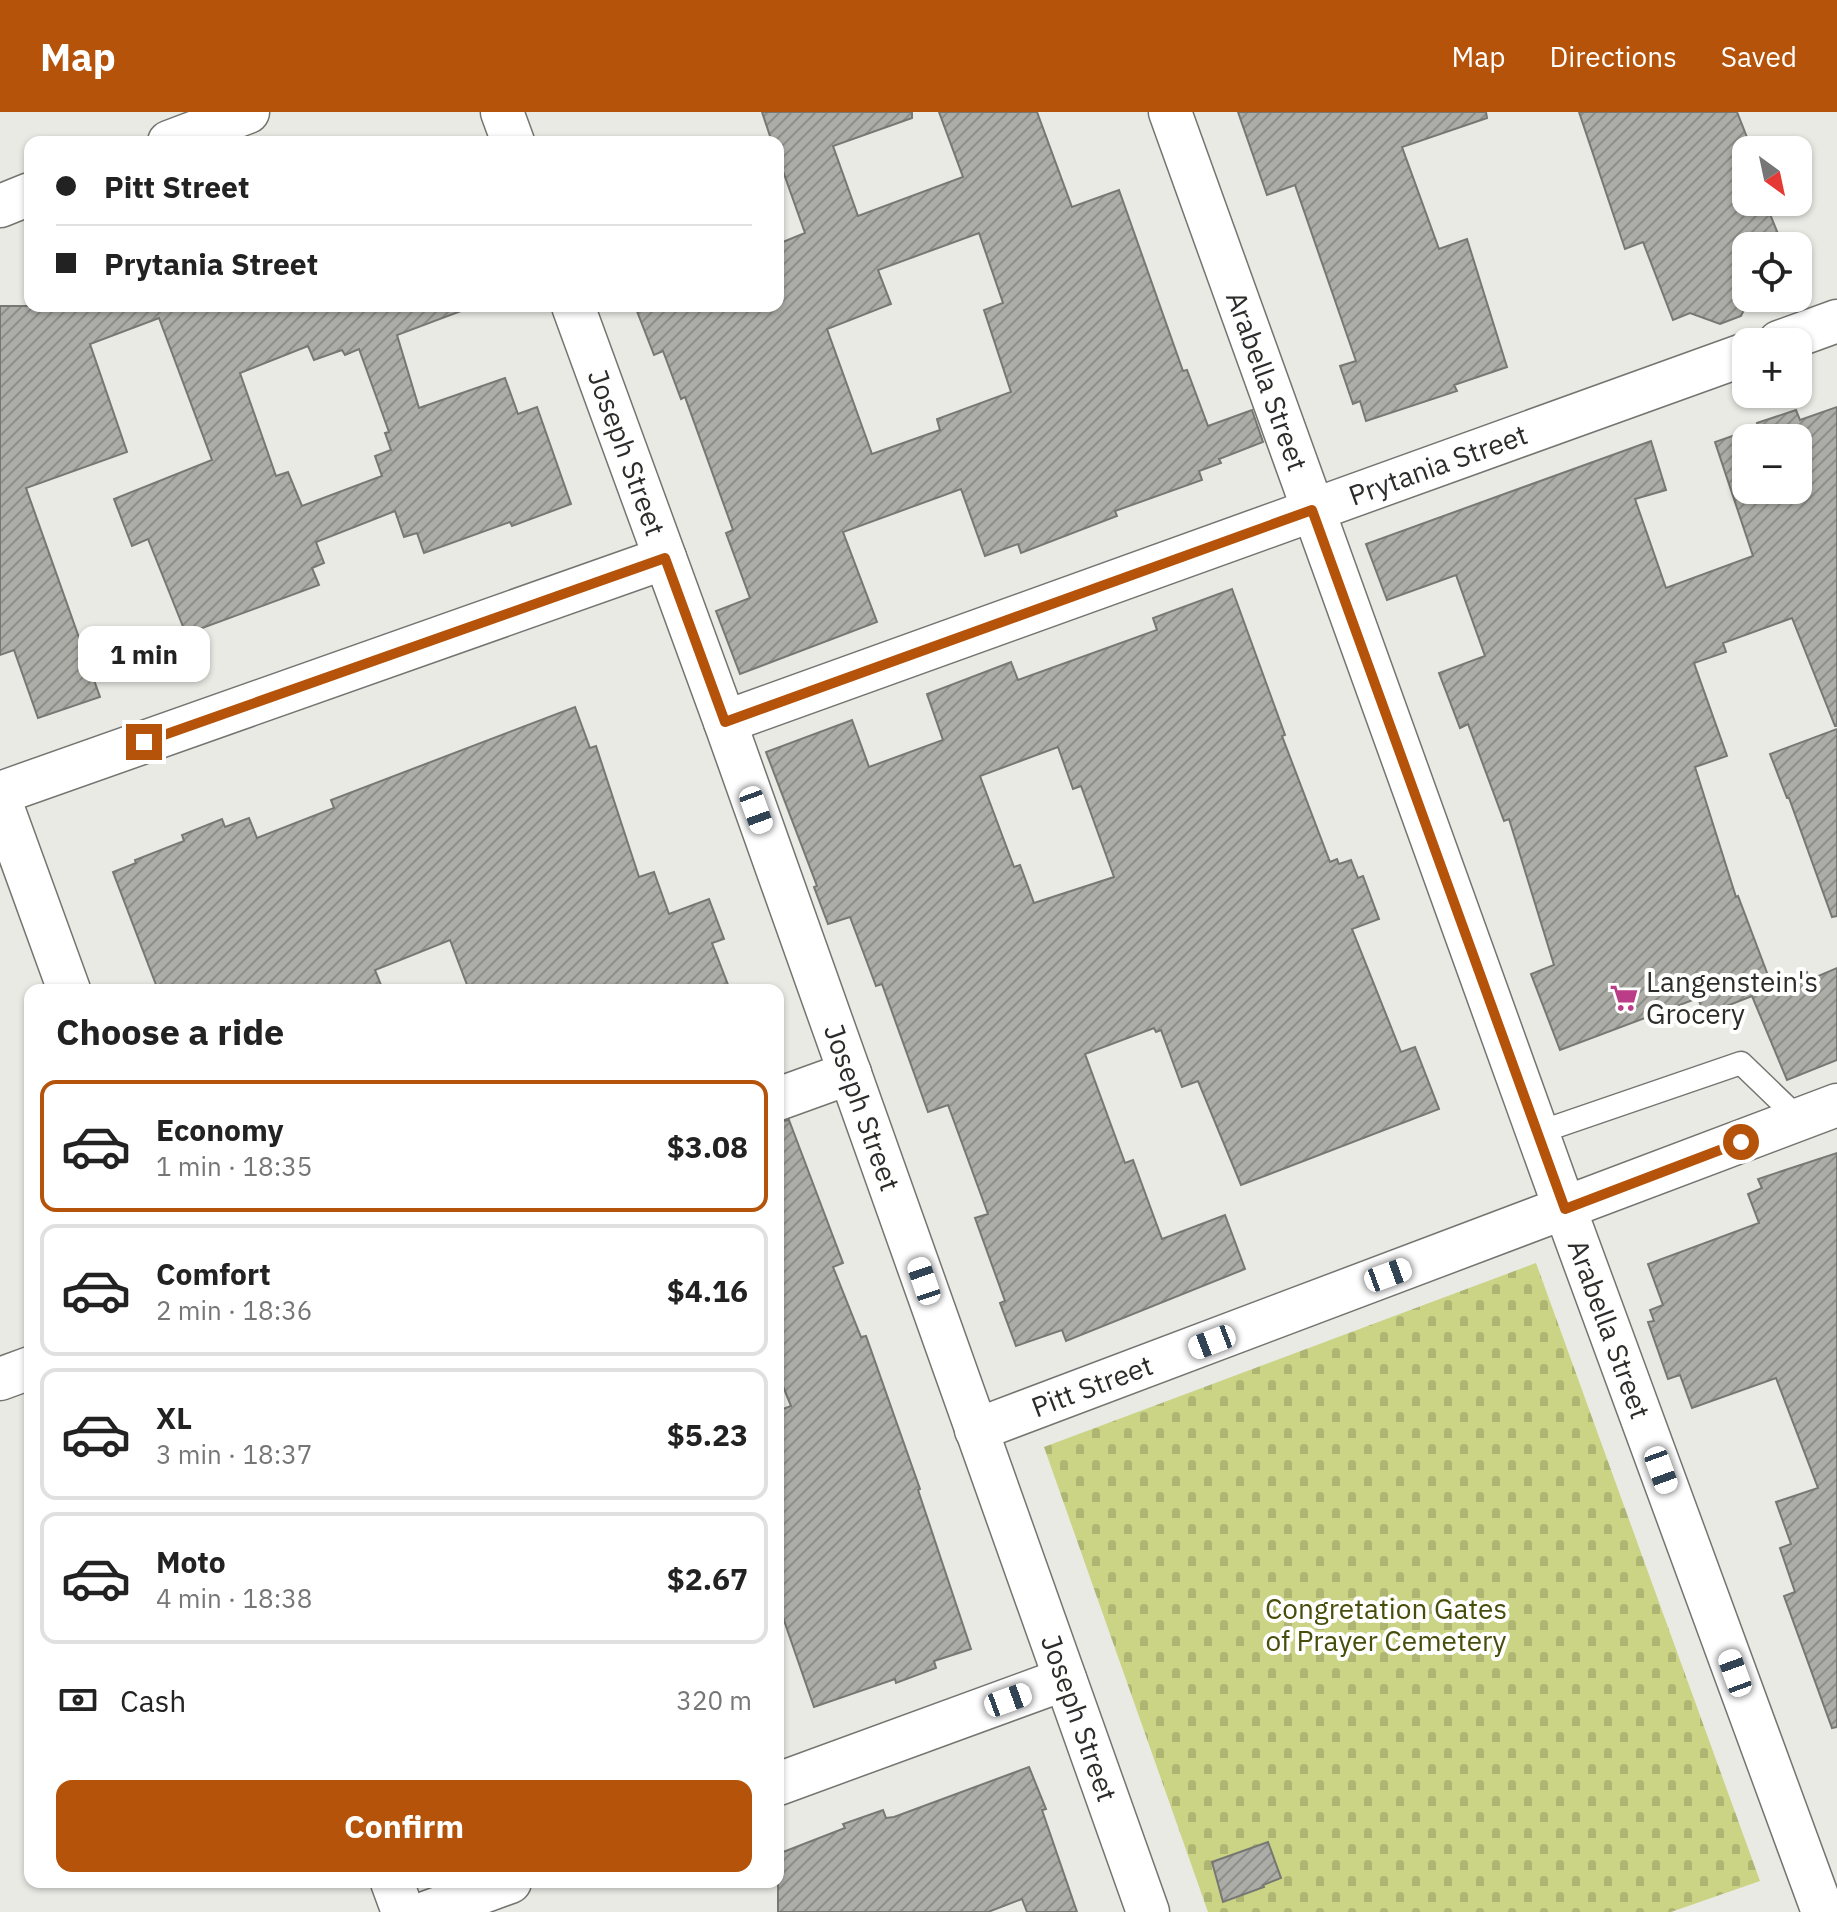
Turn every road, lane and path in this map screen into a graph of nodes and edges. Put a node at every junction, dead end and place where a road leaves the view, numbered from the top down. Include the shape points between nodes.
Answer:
1 (248, 112) edge
2 (502, 112) edge
3 (1170, 112) edge
4 (185, 136) edge
5 (511, 136) edge
6 (24, 196) edge
7 (0, 206) edge
8 (575, 312) edge
9 (1837, 321) edge
10 (1812, 330) edge
11 (1732, 359) edge
12 (1312, 510) junction
13 (665, 558) junction
14 (725, 722) junction
15 (0, 793) edge
16 (0, 800) edge
17 (67, 984) edge
18 (850, 1073) junction
19 (784, 1097) edge
20 (1818, 1112) edge
21 (1537, 1133) junction
22 (1565, 1209) junction
23 (24, 1370) edge
24 (0, 1379) edge
25 (976, 1430) junction
26 (1065, 1679) junction
27 (784, 1782) edge
28 (394, 1888) edge
29 (494, 1888) edge
30 (1820, 1907) edge
31 (403, 1912) edge
32 (428, 1912) edge
33 (1148, 1912) edge

1 - 4 street
2 - 5 street
3 - 12 street, Arabella Street
6 - 7 street
8 - 13 street, Joseph Street
9 - 10 street
11 - 12 street, Prytania Street
12 - 14 street, Prytania Street
12 - 21 street, Arabella Street
13 - 14 street, Joseph Street
13 - 15 street
14 - 18 street, Joseph Street
16 - 17 street
18 - 19 street
18 - 25 street, Joseph Street
20 - 21 lane via 1741,1063
20 - 22 street, Pitt Street
21 - 22 street, Arabella Street
22 - 25 street, Pitt Street
22 - 30 street, Arabella Street
23 - 24 street
25 - 26 street, Joseph Street
26 - 27 street
26 - 33 street, Joseph Street
28 - 31 street
29 - 32 street

